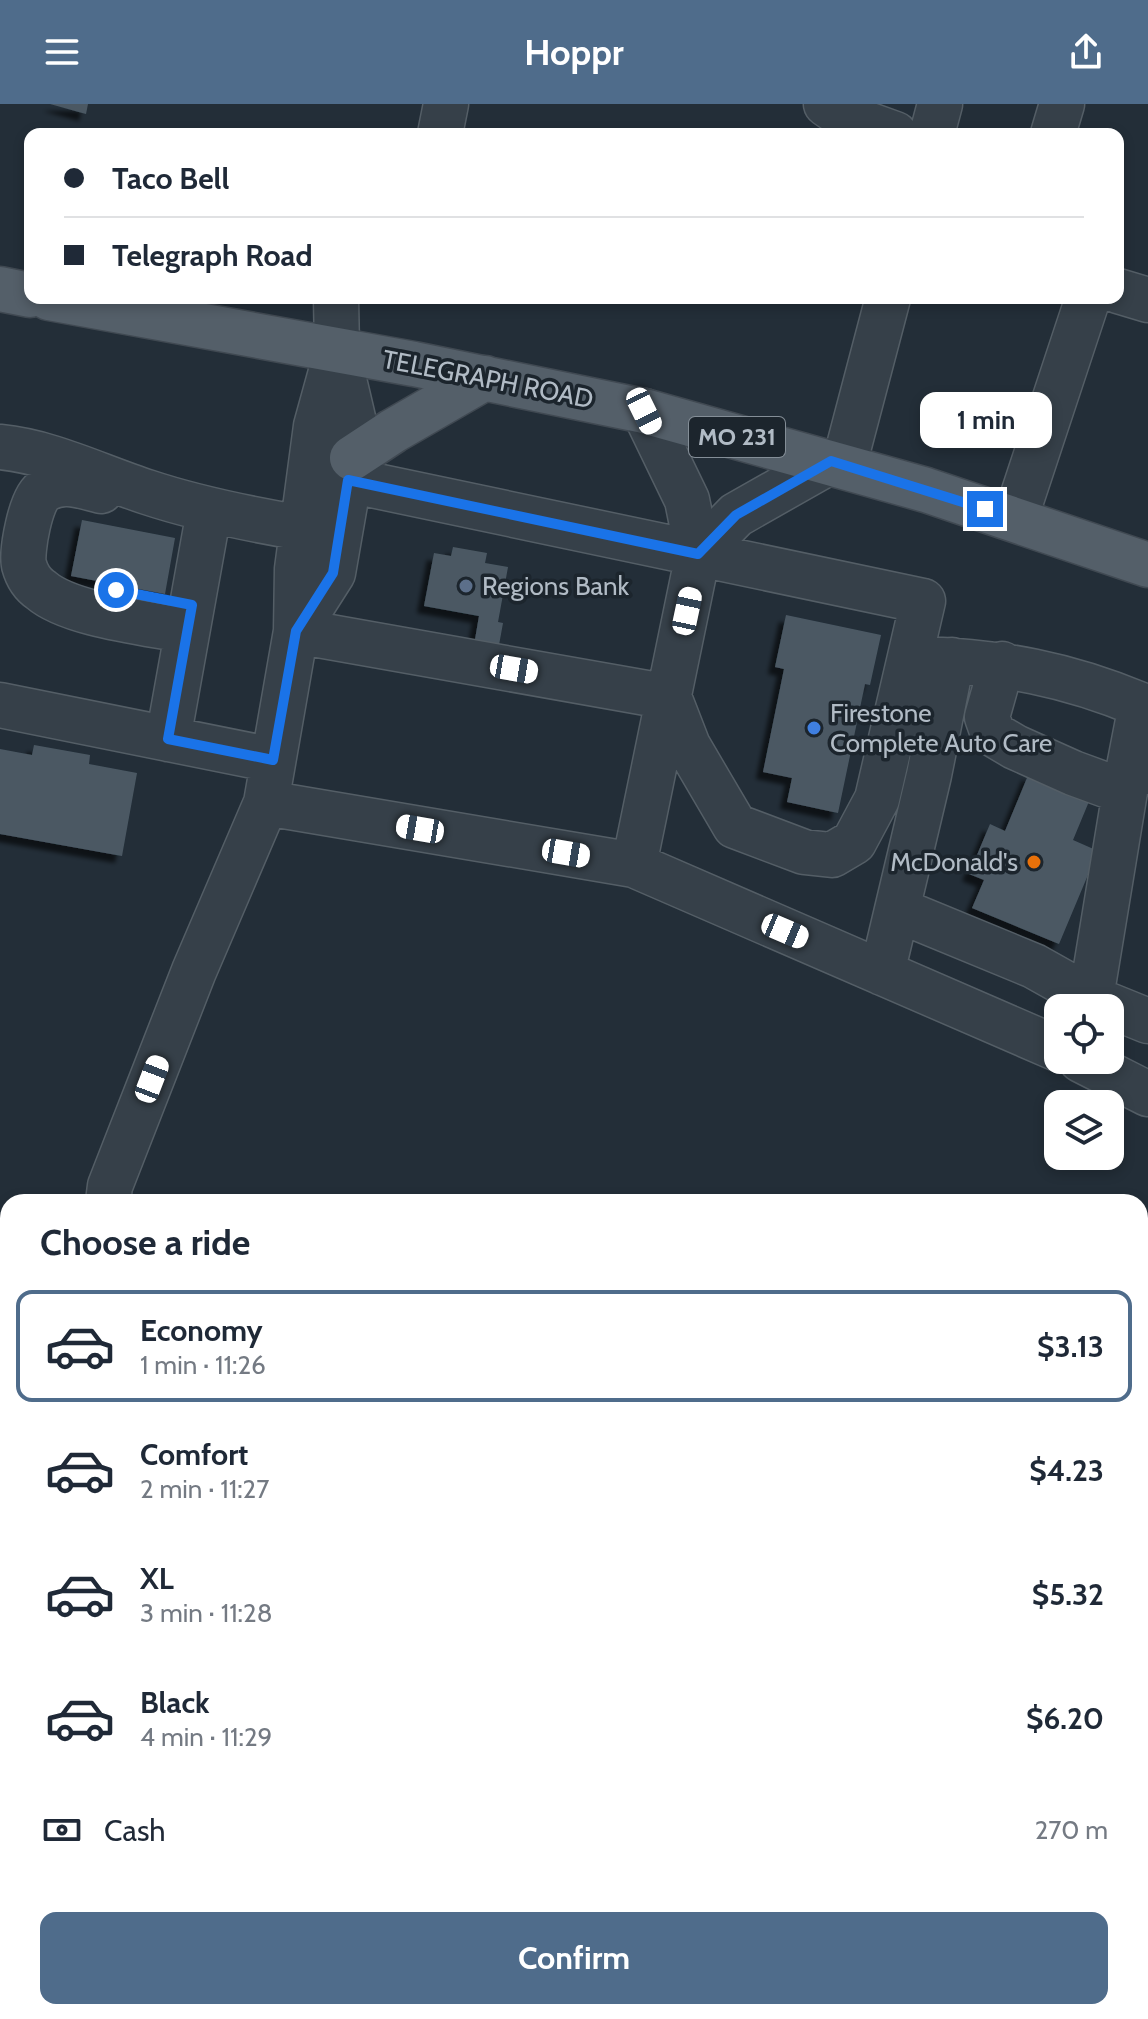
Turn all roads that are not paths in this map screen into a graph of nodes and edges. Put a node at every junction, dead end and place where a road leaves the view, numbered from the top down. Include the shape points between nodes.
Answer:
1 (446, 104) edge
2 (826, 104) edge
3 (940, 104) edge
4 (1062, 104) edge
5 (441, 128) edge
6 (878, 128) edge
7 (934, 128) edge
8 (1055, 128) edge
9 (0, 289) edge
10 (1124, 293) edge
11 (24, 294) edge
12 (1148, 300) edge
13 (82, 304) edge
14 (336, 304) edge
15 (886, 304) edge
16 (1086, 304) edge
17 (337, 350) junction
18 (485, 378) junction
19 (644, 411) junction
20 (0, 447) edge
21 (837, 463) junction
22 (350, 469) junction
23 (117, 489) junction
24 (209, 511) junction
25 (1015, 519) junction
26 (302, 528) junction
27 (698, 554) junction
28 (1148, 565) edge
29 (190, 618) junction
30 (296, 631) junction
31 (931, 659) junction
32 (1002, 664) junction
33 (669, 697) junction
34 (0, 705) edge
35 (168, 739) junction
36 (273, 760) junction
37 (1134, 777) edge
38 (266, 803) junction
39 (634, 865) junction
40 (898, 910) junction
41 (882, 973) junction
42 (1084, 994) edge
43 (1092, 994) edge
44 (1124, 1011) edge
45 (1148, 1021) edge
46 (1044, 1043) edge
47 (1148, 1047) edge
48 (1109, 1074) edge
49 (1142, 1091) edge
50 (109, 1194) edge

1 - 5 street
2 - 6 street
3 - 7 street
4 - 8 street
9 - 11 main road
10 - 12 street
13 - 17 main road, TELEGRAPH ROAD / MO 231
14 - 17 street
15 - 21 street
16 - 25 street
17 - 18 main road, TELEGRAPH ROAD / MO 231
17 - 22 street via 357,435
17 - 26 street via 316,426
18 - 19 main road, TELEGRAPH ROAD / MO 231
18 - 22 main road via 393,431
19 - 21 main road, TELEGRAPH ROAD / MO 231
19 - 27 street via 687,500
20 - 23 street via 68,464
21 - 25 main road, TELEGRAPH ROAD / MO 231
21 - 27 street via 736,515
22 - 27 street
22 - 30 street via 333,573
23 - 24 street
23 - 29 street via 70,497 54,507 42,555 45,568 66,580
24 - 26 street
24 - 29 street
25 - 28 main road, TELEGRAPH ROAD / MO 231
26 - 30 street
27 - 31 street via 923,601
27 - 33 street
29 - 35 street
30 - 33 street
30 - 36 street
31 - 32 street
31 - 33 street via 877,799 854,842 832,855 804,852 735,826 688,746
31 - 40 street
32 - 37 street via 1080,681 1141,705
32 - 37 street via 987,717 993,734 1044,760
33 - 39 street
34 - 35 street
35 - 36 street
36 - 38 street
37 - 43 street
38 - 39 street
38 - 50 street via 194,971
39 - 41 street
40 - 41 street
40 - 42 street via 1034,966
41 - 46 street
44 - 45 street
47 - 49 street
48 - 49 street

